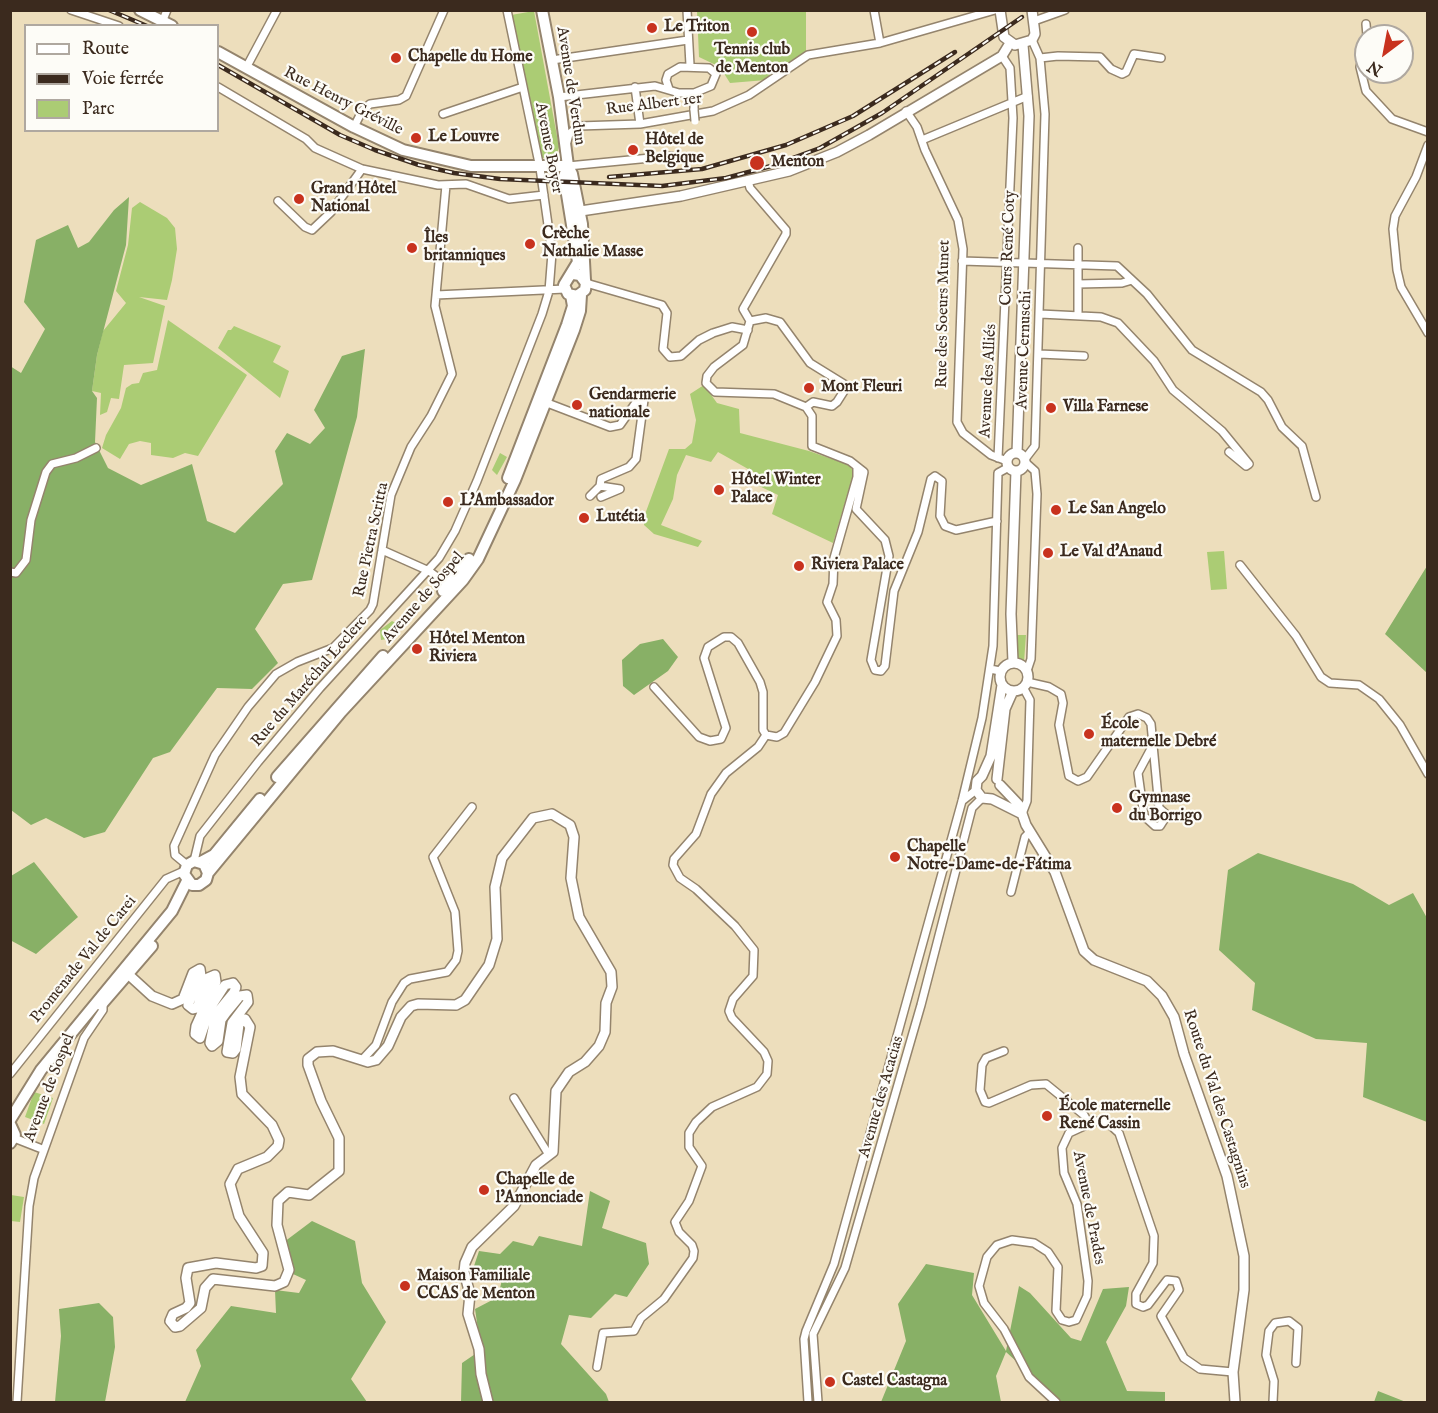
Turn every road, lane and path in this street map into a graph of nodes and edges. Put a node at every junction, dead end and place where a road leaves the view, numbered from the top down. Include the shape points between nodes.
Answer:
1 (71, 10) edge
2 (140, 10) edge
3 (276, 10) edge
4 (444, 10) edge
5 (507, 10) edge
6 (542, 10) edge
7 (687, 10) edge
8 (874, 10) edge
9 (997, 10) edge
10 (1032, 10) edge
11 (1065, 10) edge
12 (167, 19) edge
13 (1034, 21) junction
14 (98, 22) edge
15 (688, 40) junction
16 (1032, 40) junction
17 (880, 43) junction
18 (1010, 43) junction
19 (1023, 45) junction
20 (219, 52) edge
21 (1002, 56) junction
22 (1040, 58) junction
23 (1161, 58) dead end
24 (552, 60) junction
25 (690, 65) junction
26 (246, 68) junction
27 (668, 74) junction
28 (1364, 84) edge
29 (655, 86) junction
30 (523, 87) junction
31 (635, 87) junction
32 (219, 88) edge
33 (669, 89) junction
34 (694, 93) junction
35 (1028, 96) junction
36 (559, 97) junction
37 (1013, 101) junction
38 (906, 111) junction
39 (443, 114) dead end
40 (640, 124) junction
41 (354, 127) junction
42 (696, 130) dead end
43 (1428, 132) edge
44 (922, 140) junction
45 (1428, 145) edge
46 (566, 153) junction
47 (671, 156) dead end
48 (568, 166) junction
49 (540, 168) junction
50 (362, 169) junction
51 (748, 181) junction
52 (446, 185) junction
53 (544, 195) junction
54 (278, 201) dead end
55 (576, 212) junction
56 (1078, 248) dead end
57 (962, 261) junction
58 (1004, 261) junction
59 (1023, 264) junction
60 (1041, 264) junction
61 (1078, 267) junction
62 (573, 274) junction
63 (1132, 280) junction
64 (586, 281) junction
65 (1078, 284) junction
66 (549, 291) junction
67 (572, 293) junction
68 (436, 295) junction
69 (1040, 314) junction
70 (1078, 315) junction
71 (750, 321) junction
72 (748, 330) junction
73 (1428, 333) edge
74 (1039, 354) junction
75 (1084, 356) dead end
76 (541, 401) junction
77 (806, 407) junction
78 (96, 448) dead end
79 (1229, 452) dead end
80 (1017, 453) junction
81 (1025, 461) junction
82 (1008, 464) junction
83 (857, 468) junction
84 (600, 486) junction
85 (590, 496) dead end
86 (601, 497) dead end
87 (1316, 497) dead end
88 (997, 521) junction
89 (382, 549) junction
90 (1240, 564) dead end
91 (429, 571) junction
92 (10, 572) edge
93 (450, 588) junction
94 (1013, 662) junction
95 (990, 669) junction
96 (1000, 671) junction
97 (1027, 671) junction
98 (1025, 685) junction
99 (1002, 686) junction
100 (654, 687) dead end
101 (1013, 691) junction
102 (766, 735) junction
103 (1153, 745) junction
104 (969, 769) junction
105 (1428, 774) edge
106 (999, 782) junction
107 (982, 789) junction
108 (962, 801) junction
109 (472, 807) dead end
110 (1022, 814) junction
111 (1028, 828) junction
112 (191, 871) junction
113 (208, 873) junction
114 (1011, 892) dead end
115 (129, 975) junction
116 (98, 1006) junction
117 (1004, 1052) dead end
118 (362, 1060) junction
119 (10, 1074) edge
120 (514, 1098) dead end
121 (10, 1122) edge
122 (1088, 1122) junction
123 (12, 1140) edge
124 (42, 1149) junction
125 (549, 1155) junction
126 (1296, 1363) dead end
127 (597, 1366) dead end
128 (1233, 1372) junction
129 (17, 1402) edge
130 (488, 1402) edge
131 (808, 1402) edge
132 (818, 1402) edge
133 (1056, 1402) edge
134 (1235, 1402) edge
135 (1273, 1402) edge

1 - 14 street
2 - 12 main road
3 - 26 street
4 - 41 street via 406,96 370,104
5 - 30 street, Avenue Boyer
6 - 24 main road, Avenue de Verdun
7 - 15 street
8 - 17 street
9 - 17 street, Rue Albert 1er
9 - 18 street via 1004,37
10 - 13 street
11 - 13 street
13 - 16 street
15 - 24 street
15 - 25 street
16 - 19 street
16 - 22 street, Avenue Cernuschi
17 - 40 street, Rue Albert 1er via 808,55 732,104
18 - 19 street
18 - 21 street
19 - 35 street, Cours René Coty
20 - 26 main road, Rue Henry Gréville
21 - 37 street, Avenue des Alliés via 1010,68
21 - 38 street
22 - 23 street via 1100,57 1122,74 1134,54
22 - 60 street, Avenue Cernuschi via 1045,114
24 - 36 main road, Avenue de Verdun
25 - 27 street
25 - 34 street via 709,68 716,74 711,86
26 - 41 main road, Rue Henry Gréville
27 - 29 street
27 - 33 street
28 - 43 street via 1392,119
29 - 31 street
29 - 33 street
30 - 39 street
30 - 49 street, Avenue Boyer
31 - 36 street
31 - 40 street
32 - 50 street via 315,148
33 - 34 street
34 - 42 street, bridge
35 - 37 street
35 - 59 street, Cours René Coty
36 - 46 main road, Avenue de Verdun
37 - 44 street
37 - 58 street, Avenue des Alliés
38 - 44 street, Rue des Soeurs Munet
38 - 51 street via 837,152 789,171
40 - 46 street, Rue Albert 1er via 575,128 569,134
41 - 49 main road, Rue Henry Gréville via 403,150 458,164
44 - 57 street, Rue des Soeurs Munet via 958,220
45 - 73 street via 1392,229 1401,287
46 - 48 main road, Avenue de Verdun
47 - 48 street
48 - 49 main road, Rue Henry Gréville
48 - 55 main road, Avenue de Verdun via 564,176
49 - 53 street, Avenue Boyer
50 - 52 street
50 - 54 street via 331,212 312,230
51 - 55 street
51 - 71 street via 786,230 743,309
52 - 53 street via 466,184 509,199
52 - 68 street, Rue Pietra Scritta
53 - 66 street, Avenue Boyer via 552,253
55 - 62 main road, Avenue de Verdun via 578,262
55 - 64 main road, Avenue de Verdun via 585,245
56 - 61 street
57 - 58 street
57 - 82 street, Rue des Soeurs Munet via 957,422 963,433
58 - 59 street
58 - 82 street, Avenue des Alliés
59 - 60 street
59 - 80 street, Cours René Coty
60 - 61 street
60 - 69 street, Avenue Cernuschi
61 - 63 street via 1117,266
61 - 65 street
62 - 64 main road
62 - 67 main road via 565,281
63 - 65 street
63 - 87 street via 1192,350 1268,400 1282,427 1302,446
64 - 67 main road via 585,290
64 - 72 street via 662,305 666,313 663,349 670,357 681,356 713,333 732,327
65 - 70 street
66 - 67 street
66 - 68 street
66 - 91 street, Rue du Maréchal Leclerc via 477,481 455,531
67 - 76 main road, Avenue de Sospel via 578,320
68 - 89 street, Rue Pietra Scritta via 437,320 452,374 411,447 391,495
69 - 70 street
69 - 74 street, Avenue Cernuschi
70 - 79 street via 1118,323 1154,361 1173,390 1222,431 1249,465
71 - 72 street
71 - 77 street via 766,318 780,322 810,363 844,384 837,402 813,402
72 - 77 street via 741,348 707,376 710,389 720,393 774,394
74 - 75 street
74 - 81 street, Avenue Cernuschi via 1035,446
76 - 84 street via 610,427 620,425 637,401 645,400 636,459 629,467 601,479
76 - 93 main road, Avenue de Sospel via 492,532 478,559
77 - 83 street via 814,424 812,446 850,461
78 - 92 street via 52,464 46,472 31,520 26,560 16,573
80 - 81 street
80 - 82 street via 1009,456
81 - 82 street via 1023,467
81 - 97 street via 1035,471 1037,494 1031,659
82 - 88 street, Avenue des Alliés via 998,473
82 - 94 street
83 - 88 street via 864,474 856,509 888,546 871,660 875,670 881,671 885,666 894,591 918,532 931,479 935,476 942,481 940,516 945,526 956,530
83 - 102 street via 827,602 836,620 837,636 784,733 777,737
84 - 85 street
84 - 86 street via 620,489
88 - 95 street, Avenue des Alliés
89 - 91 street
89 - 112 street, Rue Pietra Scritta via 370,610 333,648 276,674 215,755 174,846 176,855
90 - 105 street via 1296,636 1321,677 1330,683 1359,685 1378,699 1400,725
91 - 93 street
91 - 112 street, Rue du Maréchal Leclerc via 320,688 258,762 200,836
93 - 112 main road, Avenue de Sospel via 337,706 214,855
93 - 113 main road, Avenue de Sospel
94 - 96 street
94 - 97 street
95 - 96 street
95 - 104 street, Avenue des Alliés
96 - 99 street
97 - 98 street
98 - 101 street
98 - 103 street via 1049,687 1061,694 1059,725 1069,776 1073,779 1082,781 1087,777 1134,714 1147,718 1151,724
98 - 110 street via 1030,700 1027,801
99 - 101 street
99 - 107 street
100 - 102 street via 699,738 721,739 726,728 704,658 708,648 724,637 731,637 760,682
101 - 106 street via 1005,709
102 - 127 street via 721,780 711,794 696,834 673,865 680,878 727,918 754,950 753,976 733,999 729,1011 764,1052 767,1074 757,1087 712,1107 689,1133 689,1147 702,1166 675,1227 692,1245 693,1258 664,1299 641,1318 634,1331 603,1333
103 - 103 street via 1138,773 1144,816 1155,826 1161,826 1167,815 1159,808
104 - 107 street
104 - 108 street, Avenue des Acacias
106 - 107 street via 992,776
106 - 107 street via 998,795
106 - 110 street, Route du Val des Castagnins
107 - 108 street
107 - 110 street
107 - 132 street, Avenue des Acacias via 972,808 919,1013 848,1259 813,1334
108 - 131 street, Avenue des Acacias via 834,1264 806,1331
109 - 118 street via 433,857 454,912 456,960 447,972 404,983 392,1002 376,1045
110 - 111 street, Route du Val des Castagnins
111 - 114 street
111 - 128 street, Route du Val des Castagnins via 1060,882 1084,951 1094,960 1147,981 1174,1017 1227,1176 1244,1256 1244,1290
112 - 113 main road
112 - 113 main road, Avenue de Sospel via 203,883
112 - 115 main road, Avenue de Sospel via 178,913
112 - 116 main road, Avenue de Sospel via 172,911 98,998
112 - 119 street, Promenade Val de Carei via 166,879
115 - 116 main road, Avenue de Sospel
115 - 118 street via 152,996 172,1004 183,999 193,973 200,969 201,976 188,1005 193,1009 197,1008 208,978 214,975 216,982 196,1026 195,1034 201,1038 210,1008 225,985 233,983 234,992 216,1014 212,1046 218,1041 221,1020 240,996 247,995 248,1002 232,1023 227,1049 231,1053 236,1049 239,1024 245,1019 250,1027 240,1077 242,1094 272,1125 279,1140 267,1157 238,1169 230,1184 239,1216 263,1253 262,1266 216,1263 189,1268 186,1278 190,1303 171,1316 175,1326 201,1308 205,1288 213,1279 275,1286 284,1282 289,1270 277,1225 278,1201 288,1192 314,1193 334,1177 341,1163 339,1138 321,1101 309,1059 318,1052 333,1051
116 - 121 main road, Avenue de Sospel via 41,1070
116 - 124 street, Avenue de Sospel via 103,1010 84,1038
117 - 122 street via 986,1058 982,1065 980,1090 985,1102 1031,1085 1046,1084
118 - 125 street via 376,1060 383,1054 401,1017 411,1006 456,1005 475,989 489,965 497,939 495,887 500,864 528,822 552,814 565,820 573,832 574,900 611,972 612,987 599,1046 569,1072 556,1091 555,1148
120 - 125 street
121 - 123 main road via 15,1131
122 - 128 street via 1108,1123 1119,1133 1154,1236 1153,1263 1136,1294 1136,1304 1148,1305 1167,1280 1176,1281 1177,1294 1161,1317 1184,1358 1200,1369
122 - 133 street, Avenue de Prades via 1069,1133 1062,1148 1064,1173 1077,1204 1088,1281 1080,1314 1069,1322 1059,1316 1058,1267 1048,1252 1035,1243 1012,1240 997,1245 987,1257 979,1286 984,1303 1004,1329 1029,1377
123 - 124 street
124 - 129 street, Avenue de Sospel via 29,1206
125 - 130 street via 536,1165 514,1206 472,1247 465,1263 470,1294 468,1314
126 - 135 street via 1298,1328 1289,1321 1275,1323 1269,1331 1266,1354 1274,1381
128 - 134 street, Route du Val des Castagnins

